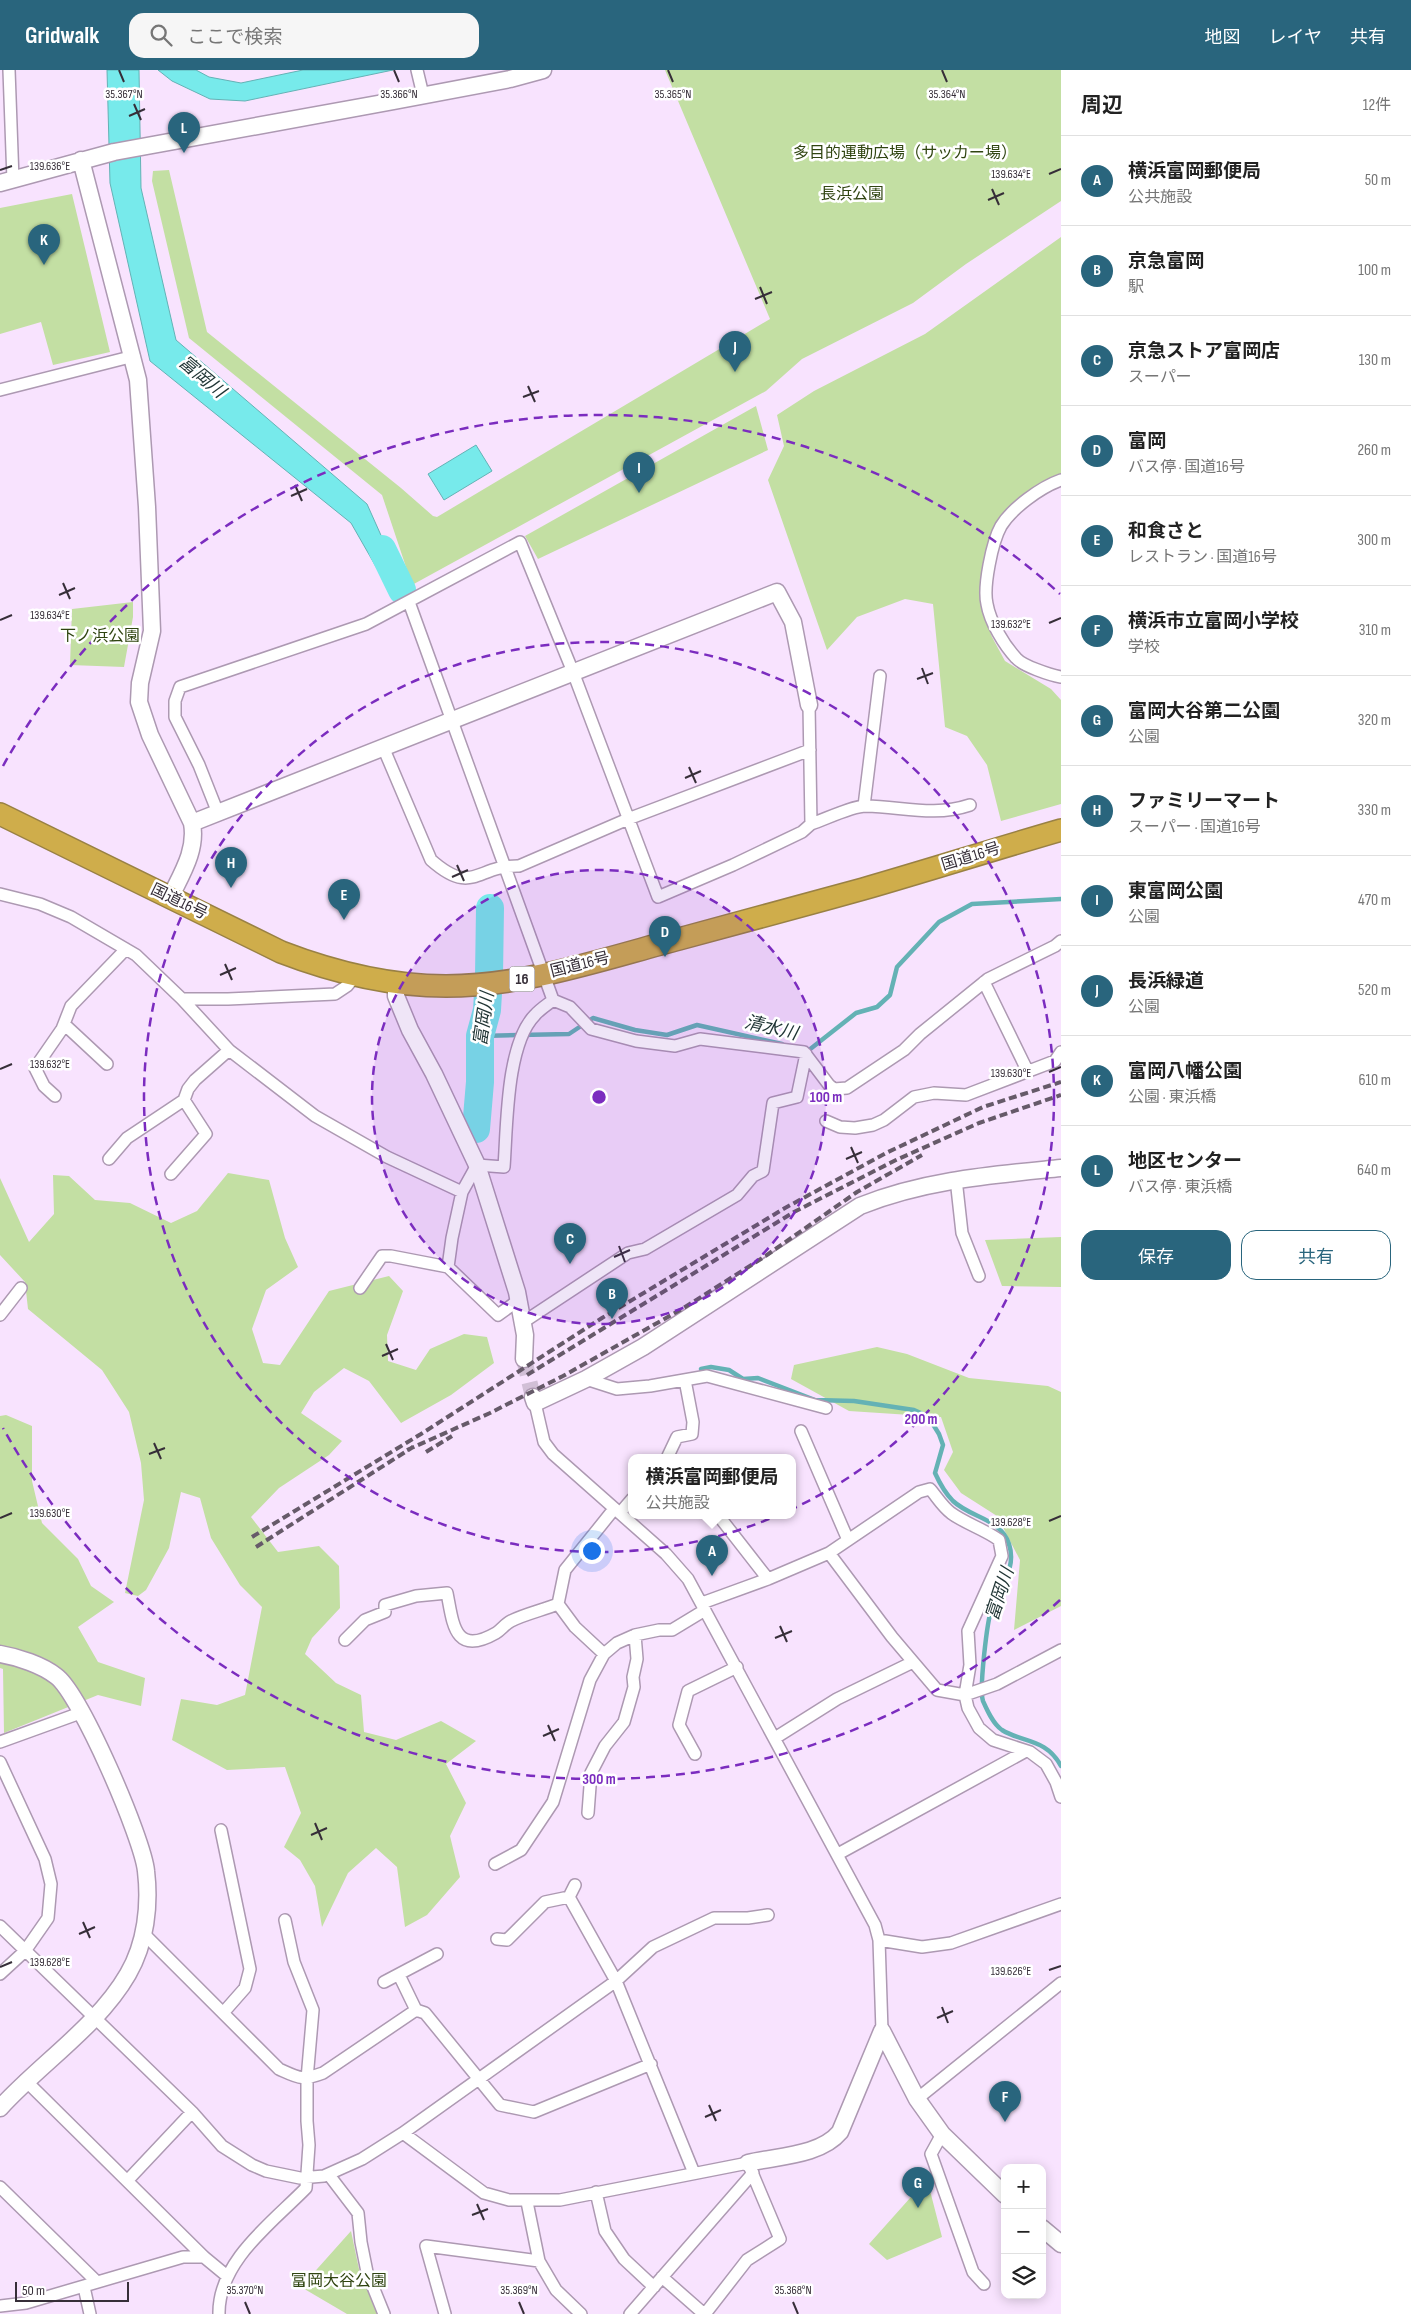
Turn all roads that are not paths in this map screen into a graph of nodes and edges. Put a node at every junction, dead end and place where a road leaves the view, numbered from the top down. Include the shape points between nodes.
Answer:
1 (9, 70) edge
2 (417, 70) edge
3 (544, 70) edge
4 (424, 95) junction
5 (81, 160) junction
6 (6, 181) edge
7 (134, 356) junction
8 (0, 390) edge
9 (1060, 483) edge
10 (409, 602) junction
11 (573, 672) junction
12 (880, 676) dead end
13 (1061, 678) edge
14 (809, 704) joint
15 (452, 720) junction
16 (383, 748) junction
17 (810, 750) junction
18 (970, 805) dead end
19 (864, 806) junction
20 (218, 813) junction
21 (0, 814) edge
22 (628, 819) junction
23 (192, 823) junction
24 (811, 824) junction
25 (1061, 830) edge
26 (505, 866) junction
27 (0, 894) edge
28 (170, 898) junction
29 (1061, 941) edge
30 (126, 949) junction
31 (545, 974) junction
32 (356, 975) junction
33 (396, 982) junction
34 (984, 982) junction
35 (182, 998) junction
36 (553, 1000) junction
37 (64, 1024) junction
38 (228, 1050) junction
39 (1061, 1052) edge
40 (806, 1054) junction
41 (107, 1064) dead end
42 (1028, 1072) junction
43 (54, 1096) dead end
44 (184, 1100) junction
45 (826, 1120) dead end
46 (109, 1159) dead end
47 (477, 1166) junction
48 (1061, 1168) edge
49 (171, 1174) dead end
50 (956, 1179) junction
51 (462, 1192) junction
52 (448, 1267) junction
53 (979, 1276) dead end
54 (22, 1288) dead end
55 (360, 1288) dead end
56 (518, 1300) junction
57 (0, 1315) edge
58 (522, 1323) junction
59 (524, 1359) tunnel mouth
60 (586, 1379) junction
61 (685, 1380) junction
62 (534, 1400) joint
63 (826, 1408) dead end
64 (801, 1431) dead end
65 (669, 1454) edge
66 (628, 1501) edge
67 (617, 1511) junction
68 (721, 1519) edge
69 (848, 1540) junction
70 (829, 1553) junction
71 (768, 1579) junction
72 (558, 1604) junction
73 (703, 1606) junction
74 (635, 1635) junction
75 (345, 1640) dead end
76 (1061, 1650) edge
77 (0, 1654) edge
78 (604, 1654) junction
79 (912, 1662) junction
80 (738, 1667) junction
81 (965, 1695) junction
82 (82, 1712) junction
83 (774, 1738) junction
84 (0, 1742) edge
85 (1026, 1751) junction
86 (695, 1754) dead end
87 (0, 1762) edge
88 (1061, 1797) edge
89 (588, 1813) dead end
90 (221, 1830) dead end
91 (838, 1854) junction
92 (495, 1864) dead end
93 (575, 1885) dead end
94 (569, 1898) junction
95 (1061, 1904) edge
96 (768, 1914) dead end
97 (285, 1920) dead end
98 (0, 1926) edge
99 (143, 1932) junction
100 (497, 1939) dead end
101 (879, 1940) junction
102 (25, 1951) junction
103 (437, 1954) dead end
104 (0, 1974) edge
105 (398, 1975) junction
106 (616, 1981) junction
107 (384, 1982) dead end
108 (1061, 1983) edge
109 (416, 2010) junction
110 (223, 2013) junction
111 (94, 2018) junction
112 (882, 2031) junction
113 (651, 2064) junction
114 (477, 2078) junction
115 (308, 2079) junction
116 (25, 2080) junction
117 (917, 2099) junction
118 (0, 2108) edge
119 (192, 2112) junction
120 (403, 2133) junction
121 (942, 2134) junction
122 (751, 2168) junction
123 (694, 2173) junction
124 (328, 2174) junction
125 (308, 2179) junction
126 (127, 2181) junction
127 (0, 2186) edge
128 (1001, 2191) edge
129 (596, 2192) junction
130 (527, 2202) junction
131 (1046, 2231) edge
132 (1061, 2244) edge
133 (204, 2257) junction
134 (539, 2261) junction
135 (227, 2276) junction
136 (662, 2278) junction
137 (97, 2282) junction
138 (984, 2284) dead end
139 (84, 2287) junction
140 (654, 2287) junction
141 (0, 2306) edge
142 (90, 2314) edge
143 (219, 2314) edge
144 (384, 2314) edge
145 (445, 2314) edge
146 (580, 2314) edge
147 (630, 2314) edge
148 (704, 2314) edge

1 - 6 street
2 - 4 street
3 - 4 street
4 - 5 street
5 - 6 street
5 - 7 street
7 - 8 street
7 - 23 street via 146,498 152,631 139,702 150,735
9 - 13 street via 1025,500 1001,526 986,586 987,605 999,633 1017,660
10 - 11 street via 520,542
10 - 15 street
10 - 20 street via 366,624 180,687 175,701 175,717 200,765
11 - 14 street via 777,592 793,622
11 - 15 street
11 - 22 street
12 - 19 street
14 - 17 street
15 - 16 street
15 - 26 street
16 - 20 street
16 - 26 street via 431,860 446,873 462,880
17 - 22 street
17 - 24 street
18 - 19 street via 936,812
19 - 24 street
20 - 23 street
21 - 28 highway, 国道16号 / 16
22 - 24 street via 658,897 733,866 802,832
22 - 26 street via 519,866
23 - 28 street via 192,850
25 - 31 highway, 国道16号 / 16 via 862,889
26 - 31 street
27 - 30 street via 71,916
28 - 32 highway, 国道16号 / 16 via 280,952
29 - 34 street
30 - 35 street
30 - 37 street via 70,1006
31 - 33 highway, 国道16号 / 16 via 490,984 446,986
31 - 36 street
32 - 33 highway, 国道16号 / 16
32 - 35 street via 335,994 228,1000
33 - 47 street via 396,996 410,1030
34 - 40 street via 904,1050 847,1088 834,1089 829,1085
34 - 42 street
35 - 38 street
36 - 40 street via 570,1007 591,1028 636,1041 675,1046 700,1038
36 - 47 street via 534,1016 515,1050 504,1167
37 - 41 street
37 - 43 street via 35,1068 44,1086
38 - 44 street via 195,1080
38 - 51 street via 315,1116 387,1157
39 - 42 street via 1055,1061
40 - 58 street via 797,1097 773,1103 763,1171 753,1176 737,1196 650,1246 628,1253
42 - 45 street via 966,1095 934,1093 914,1097 873,1125 840,1127
44 - 46 street via 127,1138
44 - 49 street via 206,1134
47 - 51 street
47 - 56 street
48 - 50 street
50 - 53 street via 962,1233
50 - 60 street via 885,1196 860,1206 643,1347
51 - 52 street
52 - 55 street via 382,1256
52 - 56 street via 498,1315
54 - 57 street
56 - 58 street
58 - 59 street
60 - 61 street via 617,1389
60 - 62 street
61 - 63 street via 707,1376
61 - 65 street via 693,1422 692,1434 677,1437
62 - 67 street via 544,1442 553,1454
64 - 69 street
66 - 67 street
67 - 72 street via 565,1570
67 - 73 street via 666,1554 688,1579
68 - 71 street
69 - 70 street
69 - 81 street via 919,1492 930,1489 953,1514 999,1540 1002,1556 968,1631 970,1665
70 - 71 street
70 - 79 street
71 - 73 street
72 - 75 street via 509,1621 496,1633 474,1641 464,1640 456,1633 448,1592 416,1596 385,1605 385,1612 365,1620
72 - 78 street via 575,1627
73 - 74 street via 672,1630
73 - 80 street
74 - 78 street via 617,1643
74 - 89 street via 634,1687 624,1722 604,1746 591,1773
76 - 81 street via 997,1684
77 - 82 street via 26,1661 56,1676 70,1690
78 - 92 street via 590,1680 553,1802 521,1850
79 - 81 street via 937,1690
79 - 83 street via 836,1699
80 - 83 street
80 - 86 street via 688,1691 679,1725
81 - 85 street via 979,1728 993,1740
82 - 84 street
82 - 99 street via 139,1841 146,1868 148,1905
83 - 91 street
85 - 88 street via 1046,1764
85 - 91 street
87 - 102 street via 45,1859 51,1884 48,1918
90 - 110 street via 250,1969 245,1988
91 - 101 street via 875,1925
93 - 94 street
94 - 100 street via 544,1902 507,1940
94 - 106 street
95 - 101 street via 951,1943 922,1947
96 - 106 street via 748,1918 714,1918 653,1947
97 - 115 street via 294,1962 313,2010
98 - 102 street
99 - 110 street
99 - 111 street via 128,1973
101 - 112 street
102 - 104 street
102 - 111 street
103 - 105 street
105 - 107 street
105 - 109 street
106 - 113 street
106 - 114 street
108 - 117 street
109 - 114 street via 425,2013
109 - 115 street via 323,2073
110 - 115 street via 279,2069
111 - 116 street
111 - 119 street
112 - 117 street
112 - 122 street via 840,2132 832,2142
113 - 114 street via 534,2112 500,2105
113 - 123 street
114 - 120 street
115 - 125 street
116 - 118 street
116 - 126 street
117 - 121 street
119 - 125 street via 222,2146 252,2166
119 - 126 street
120 - 124 street via 362,2160
120 - 130 street via 484,2193
121 - 128 street
121 - 138 street via 931,2154 973,2272
122 - 123 street
122 - 136 street
122 - 148 street via 780,2239 747,2260
123 - 129 street
124 - 125 street
124 - 144 street via 358,2212 367,2272
125 - 135 street via 306,2188 246,2250
126 - 133 street
127 - 137 street
129 - 130 street via 560,2200
129 - 140 street via 605,2231 624,2259
130 - 134 street
131 - 132 street
133 - 135 street
133 - 137 street via 183,2257
134 - 145 street via 426,2246
134 - 146 street via 556,2290
135 - 143 street
136 - 140 street
136 - 148 street
137 - 139 street
139 - 141 street via 26,2303
139 - 142 street
140 - 147 street

